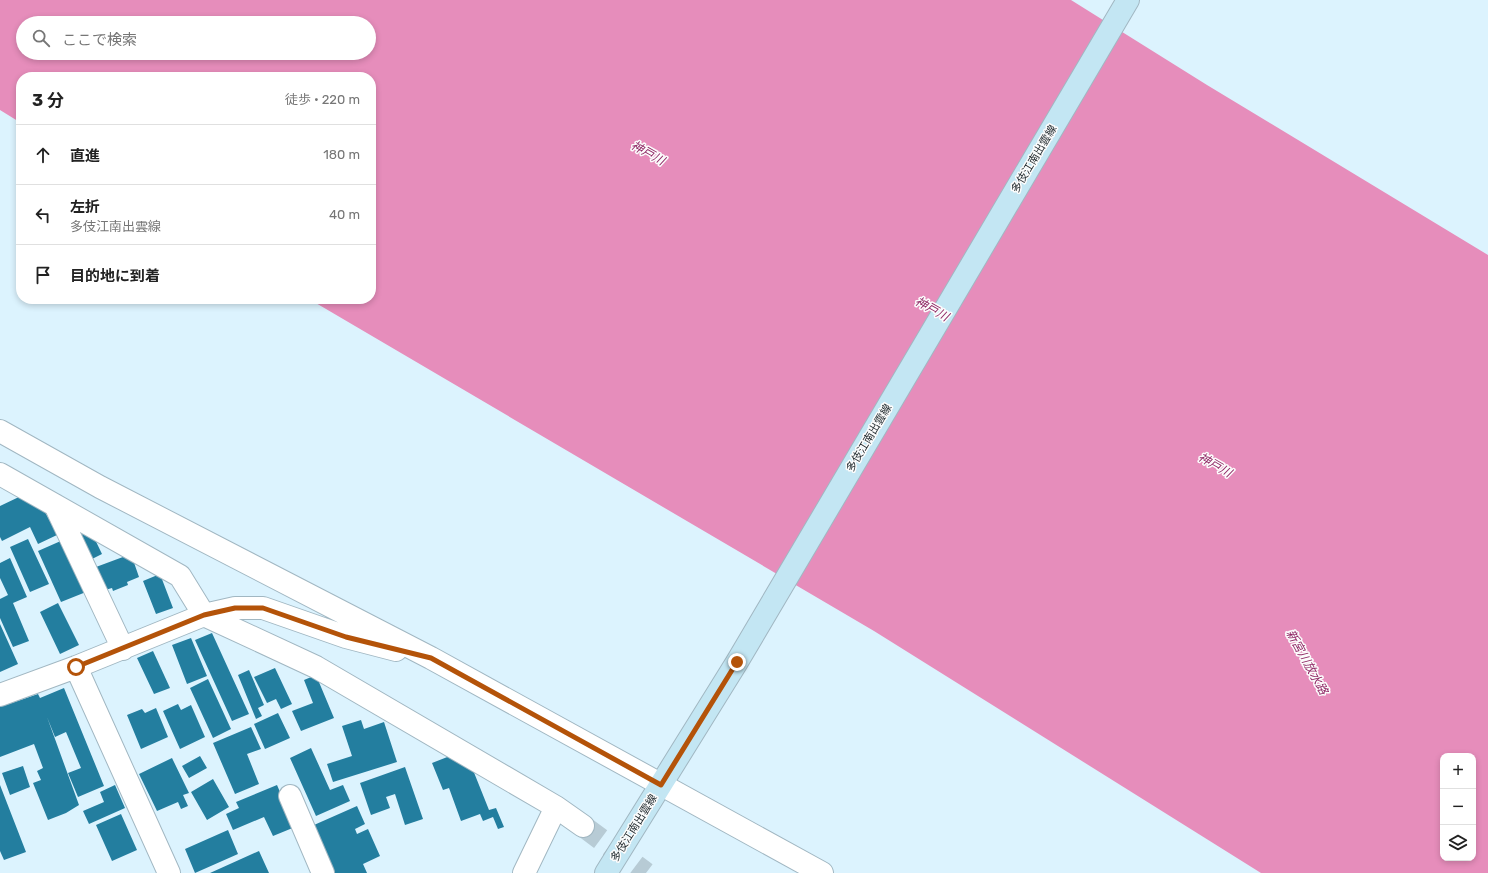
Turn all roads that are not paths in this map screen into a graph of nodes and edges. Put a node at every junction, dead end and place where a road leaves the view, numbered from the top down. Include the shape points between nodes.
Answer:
1 (1128, 0) edge
2 (0, 431) edge
3 (0, 474) edge
4 (55, 505) junction
5 (204, 615) junction
6 (123, 649) junction
7 (431, 658) junction
8 (76, 667) junction
9 (0, 695) edge
10 (661, 785) junction
11 (290, 796) dead end
12 (556, 807) junction
13 (583, 826) tunnel mouth
14 (784, 852) junction
15 (169, 873) edge
16 (323, 873) edge
17 (524, 873) edge
18 (606, 873) edge
19 (807, 873) edge
20 (822, 873) edge

1 - 10 main road, 多伎江南出雲線 via 737,662
2 - 7 street via 100,487
3 - 4 street
4 - 5 street via 180,576
4 - 6 street
5 - 6 street
5 - 7 street via 235,608 263,608 346,637
5 - 12 street via 316,667
6 - 8 street
7 - 10 street
8 - 9 street
8 - 15 street
10 - 14 street
10 - 18 main road, 多伎江南出雲線
11 - 16 street
12 - 13 street
12 - 17 street
14 - 19 street
14 - 20 street

